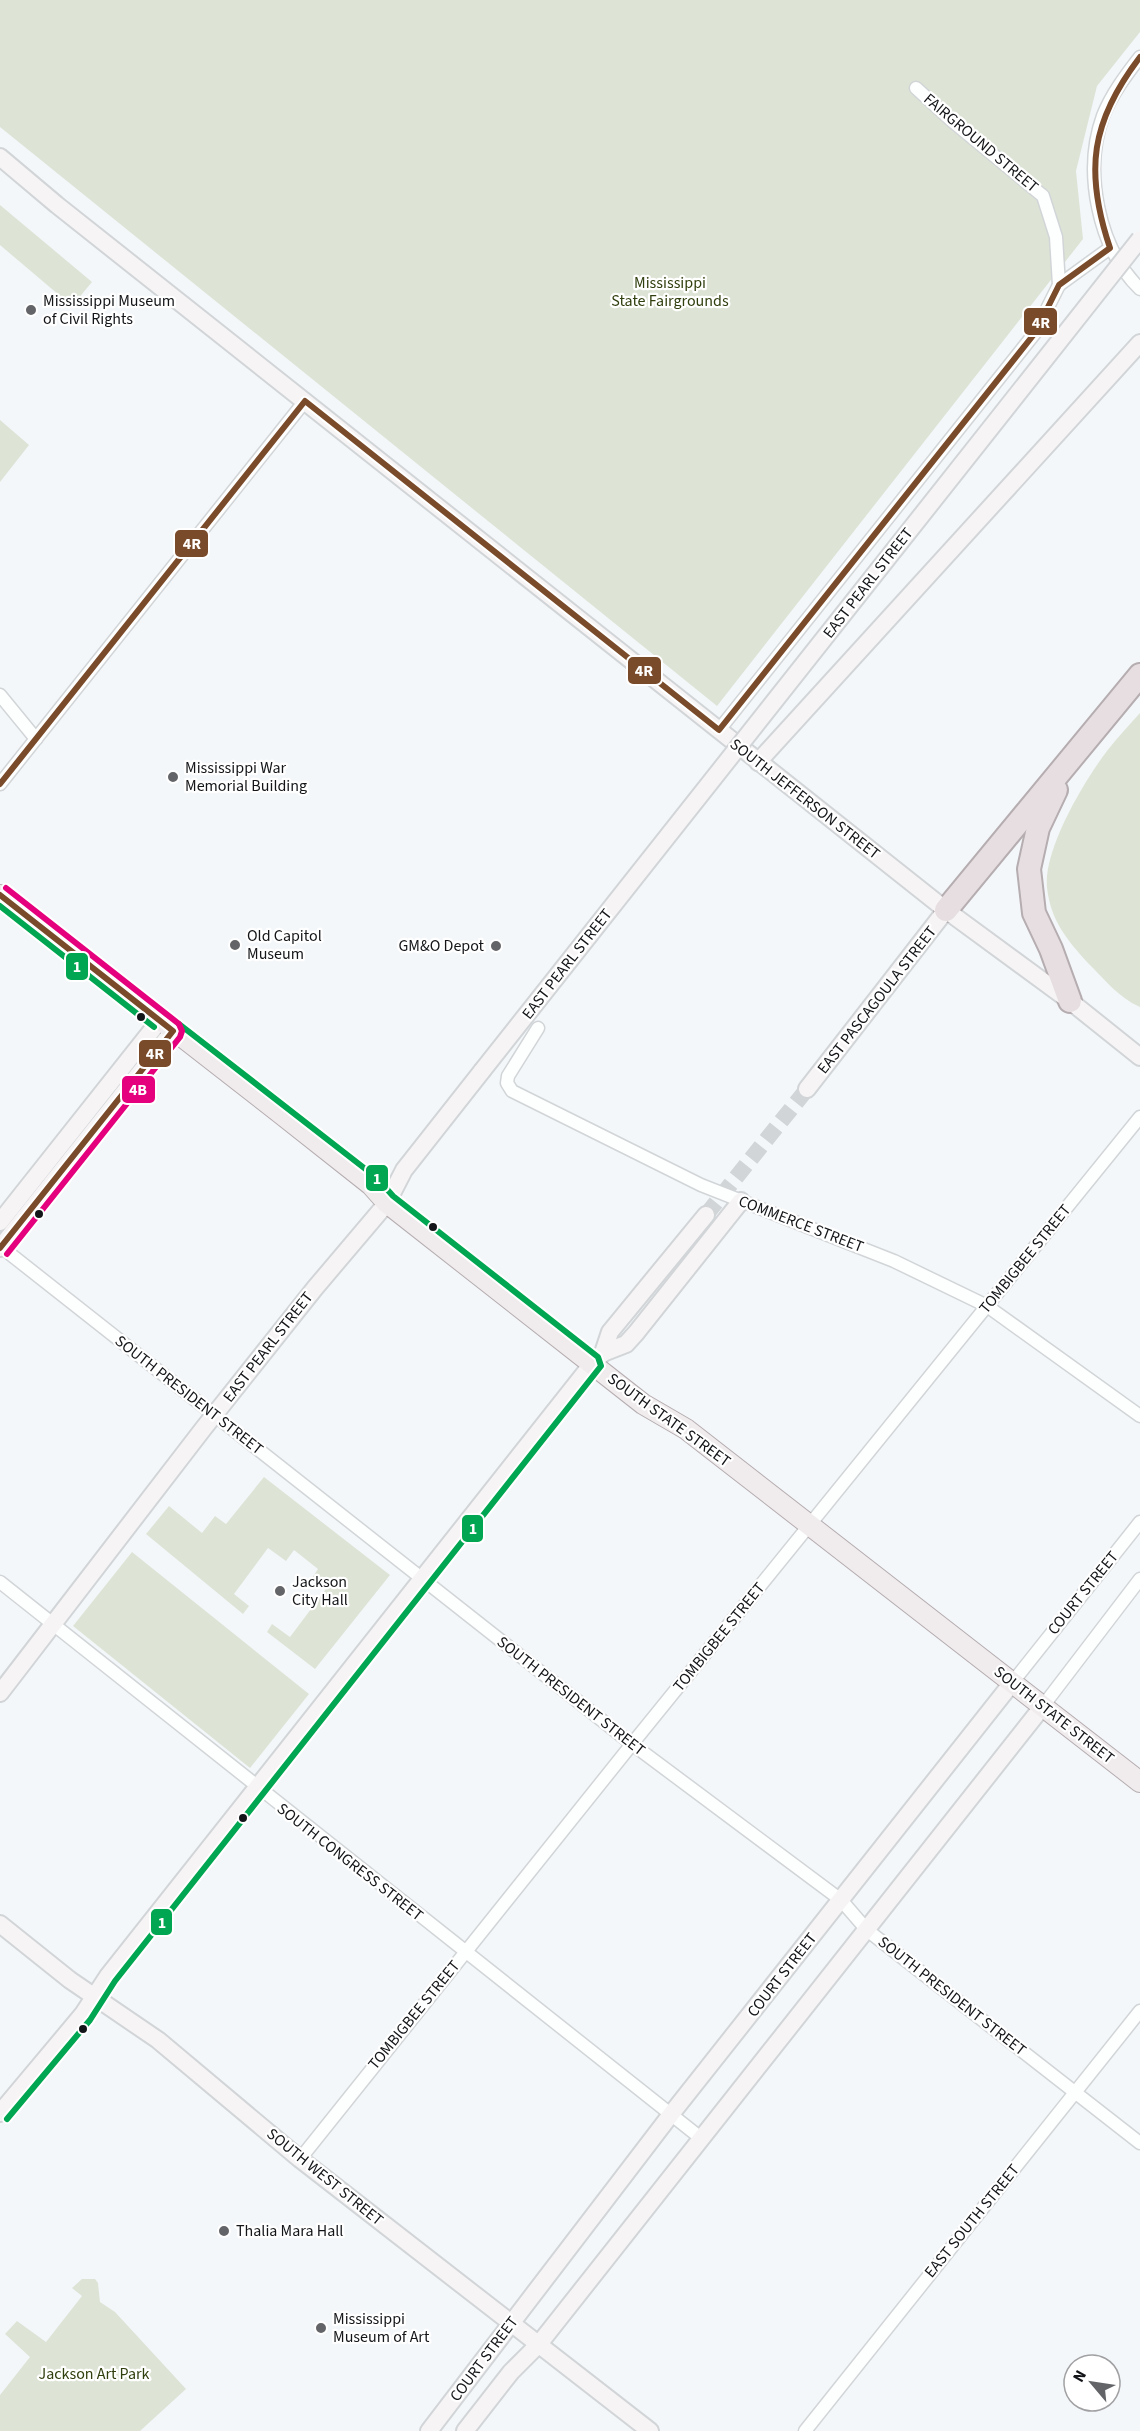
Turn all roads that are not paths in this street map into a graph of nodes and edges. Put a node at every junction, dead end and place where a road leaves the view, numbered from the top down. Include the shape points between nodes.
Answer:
1 (1140, 57) edge
2 (916, 88) dead end
3 (0, 157) edge
4 (1140, 239) edge
5 (1110, 248) junction
6 (1059, 285) junction
7 (1140, 289) edge
8 (1140, 343) edge
9 (305, 401) junction
10 (1140, 675) edge
11 (0, 695) edge
12 (719, 730) junction
13 (36, 740) junction
14 (1075, 754) junction
15 (758, 762) junction
16 (0, 784) edge
17 (0, 895) edge
18 (946, 910) junction
19 (1070, 1001) junction
20 (167, 1025) junction
21 (538, 1028) dead end
22 (1140, 1057) edge
23 (807, 1089) tunnel mouth
24 (1140, 1117) edge
25 (741, 1201) junction
26 (387, 1203) junction
27 (706, 1215) tunnel mouth
28 (0, 1222) edge
29 (0, 1247) edge
30 (987, 1306) junction
31 (598, 1359) junction
32 (214, 1415) junction
33 (1140, 1416) edge
34 (1140, 1522) edge
35 (809, 1525) junction
36 (423, 1578) junction
37 (1140, 1579) edge
38 (0, 1582) edge
39 (53, 1624) junction
40 (1012, 1683) junction
41 (0, 1693) edge
42 (1043, 1706) junction
43 (632, 1744) junction
44 (1140, 1782) edge
45 (258, 1788) junction
46 (841, 1900) junction
47 (0, 1924) edge
48 (867, 1930) junction
49 (464, 1952) junction
50 (94, 1996) junction
51 (1140, 2011) edge
52 (1074, 2093) junction
53 (0, 2113) edge
54 (672, 2113) junction
55 (702, 2139) junction
56 (1140, 2144) edge
57 (300, 2158) junction
58 (511, 2324) junction
59 (539, 2344) junction
60 (429, 2431) edge
61 (465, 2431) edge
62 (650, 2431) edge
63 (805, 2431) edge

1 - 5 street via 1114,93 1103,117 1097,146 1098,202
2 - 6 street, FAIRGROUND STREET via 1043,196 1056,237
3 - 9 street, SOUTH JEFFERSON STREET
4 - 26 street, EAST PEARL STREET, bridge via 404,1170
5 - 6 street
5 - 7 street
6 - 12 street via 1035,333
8 - 15 street
9 - 12 street, SOUTH JEFFERSON STREET
9 - 13 street
10 - 14 highway
11 - 13 street
12 - 15 street, SOUTH JEFFERSON STREET
13 - 16 street
14 - 18 highway
14 - 19 highway via 1038,828 1029,869 1034,913
15 - 18 street, SOUTH JEFFERSON STREET
17 - 20 main road, SOUTH STATE STREET
18 - 19 street, SOUTH JEFFERSON STREET
18 - 23 street, EAST PASCAGOULA STREET
19 - 22 street, SOUTH JEFFERSON STREET
20 - 26 main road, SOUTH STATE STREET via 370,1185
20 - 28 street
20 - 29 street
21 - 25 street, COMMERCE STREET via 508,1076 512,1091
24 - 30 street, TOMBIGBEE STREET
25 - 30 street, COMMERCE STREET via 894,1261
25 - 31 street via 636,1333 626,1344
26 - 31 main road, SOUTH STATE STREET
26 - 32 street, EAST PEARL STREET
27 - 31 street via 610,1332
29 - 32 street, SOUTH PRESIDENT STREET
30 - 33 street, COMMERCE STREET
30 - 35 street, TOMBIGBEE STREET
31 - 35 main road, SOUTH STATE STREET via 643,1404 686,1429
31 - 36 street
32 - 36 street, SOUTH PRESIDENT STREET
32 - 39 street, EAST PEARL STREET
34 - 40 street, COURT STREET
35 - 40 main road, SOUTH STATE STREET
35 - 43 street, TOMBIGBEE STREET
36 - 43 street, SOUTH PRESIDENT STREET
36 - 45 street
37 - 42 street, COURT STREET
38 - 39 street, SOUTH CONGRESS STREET
39 - 41 street, EAST PEARL STREET
39 - 45 street, SOUTH CONGRESS STREET
40 - 42 main road, SOUTH STATE STREET
40 - 46 street, COURT STREET
42 - 44 main road, SOUTH STATE STREET
42 - 48 street, COURT STREET
43 - 46 street, SOUTH PRESIDENT STREET
43 - 49 street, TOMBIGBEE STREET
45 - 49 street, SOUTH CONGRESS STREET
45 - 50 street
46 - 48 street, SOUTH PRESIDENT STREET
46 - 54 street, COURT STREET
47 - 50 street, SOUTH WEST STREET
48 - 52 street, SOUTH PRESIDENT STREET
48 - 55 street, COURT STREET
49 - 54 street, SOUTH CONGRESS STREET
49 - 57 street, TOMBIGBEE STREET
50 - 53 street
50 - 57 street, SOUTH WEST STREET via 158,2040
51 - 52 street, EAST SOUTH STREET
52 - 56 street, SOUTH PRESIDENT STREET
52 - 63 street, EAST SOUTH STREET
54 - 55 street, SOUTH CONGRESS STREET
54 - 58 street, COURT STREET
55 - 59 street, COURT STREET
57 - 58 street, SOUTH WEST STREET
58 - 59 street, SOUTH WEST STREET
58 - 60 street, COURT STREET
59 - 61 street, COURT STREET via 511,2372
59 - 62 street, SOUTH WEST STREET

